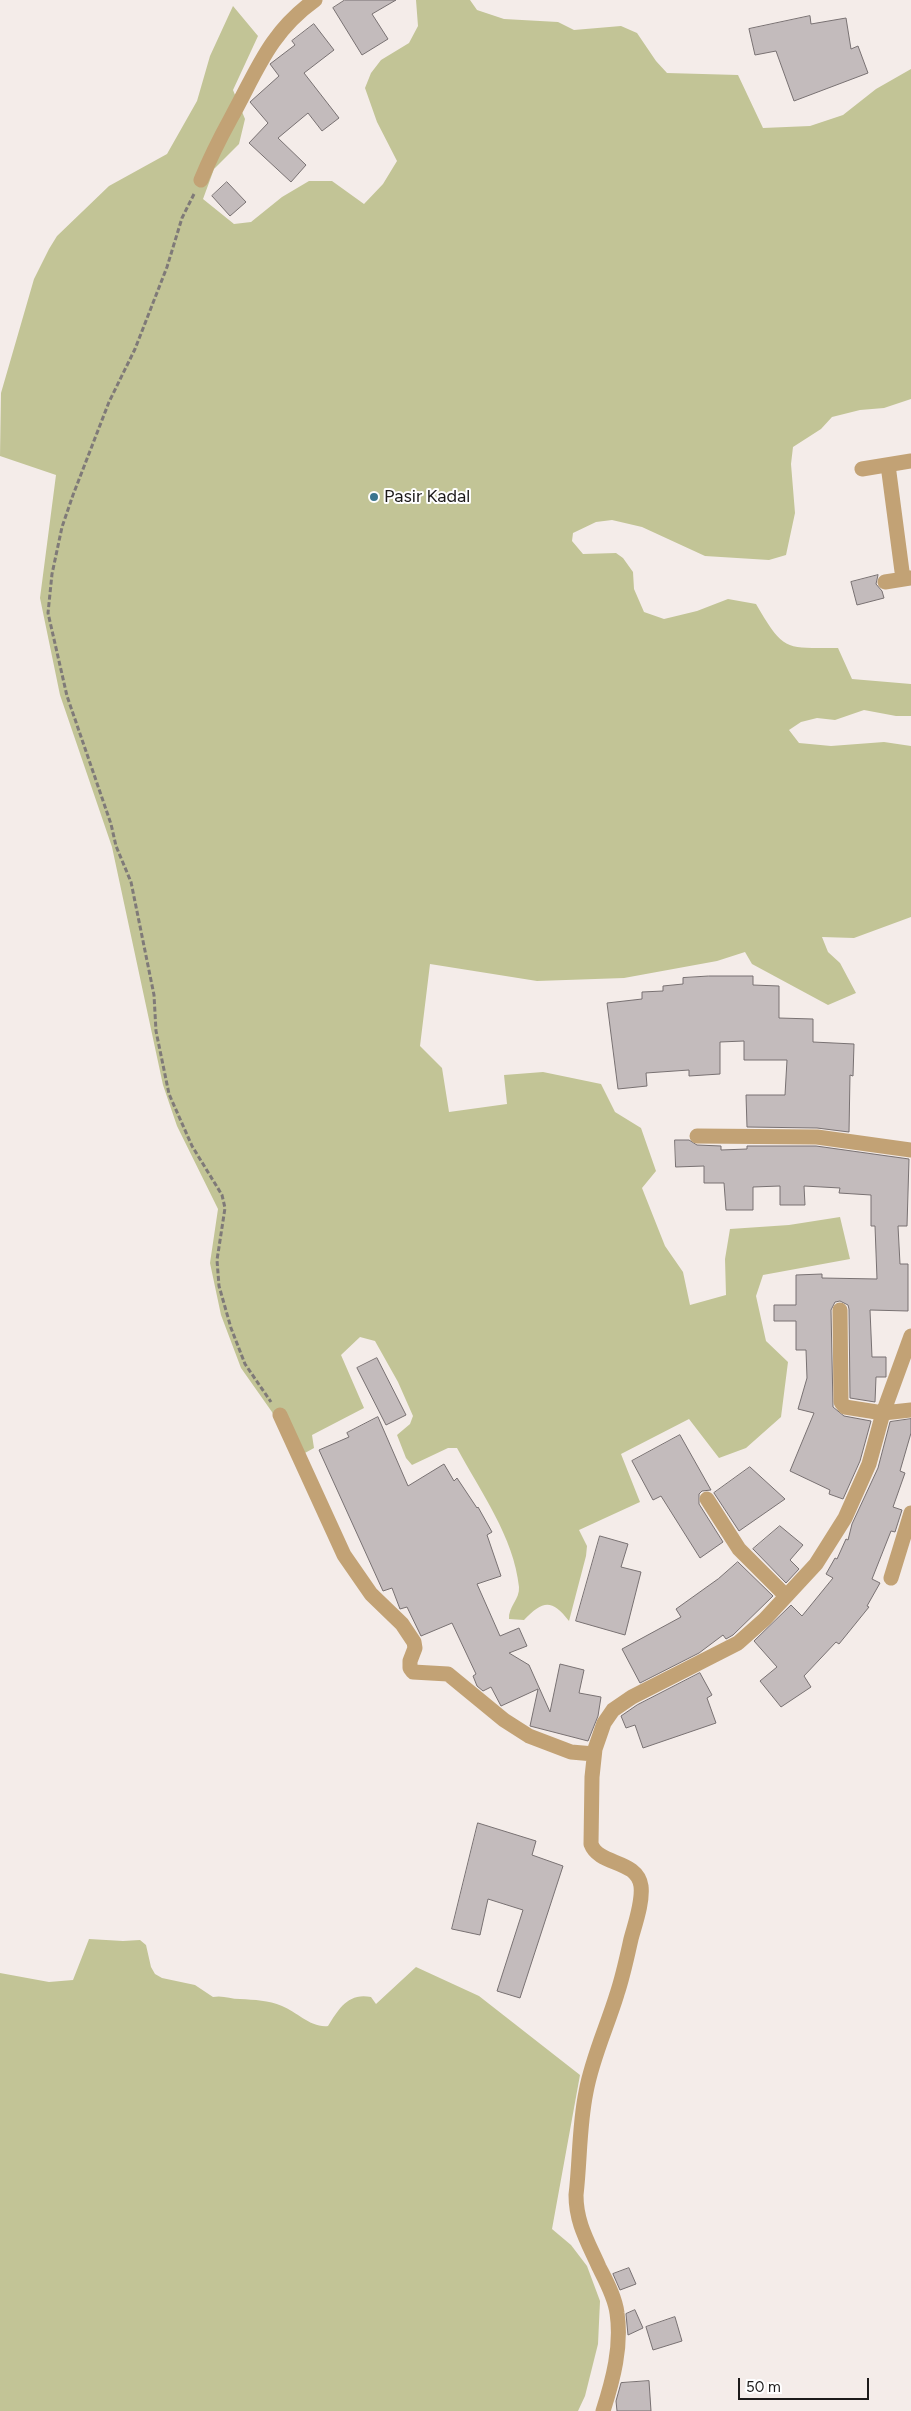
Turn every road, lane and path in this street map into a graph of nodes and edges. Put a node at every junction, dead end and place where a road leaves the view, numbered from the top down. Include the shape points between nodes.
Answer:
1 (315, 0) edge
2 (200, 180) joint
3 (911, 461) edge
4 (888, 465) junction
5 (862, 469) dead end
6 (907, 578) edge
7 (885, 582) dead end
8 (697, 1136) dead end
9 (911, 1150) edge
10 (840, 1310) dead end
11 (911, 1336) edge
12 (911, 1410) edge
13 (883, 1413) junction
14 (280, 1415) joint
15 (707, 1499) dead end
16 (911, 1513) edge
17 (891, 1578) dead end
18 (786, 1596) junction
19 (594, 1754) junction
20 (603, 2411) edge

1 - 2 street via 267,47
2 - 14 path via 182,218 135,349 109,402 73,495 52,574 48,613 68,696 116,846 131,882 170,1094 192,1146 224,1202 217,1260 222,1295 245,1364
3 - 4 street
4 - 5 street
4 - 6 street
6 - 7 street
8 - 9 street via 817,1137
10 - 13 street via 841,1402 845,1407
11 - 13 street
12 - 13 street
13 - 18 street via 869,1464 844,1518 816,1564
14 - 19 street via 344,1555 371,1594 402,1624 414,1642 410,1661 413,1672 448,1674 529,1736 571,1752
15 - 18 street via 739,1549
16 - 17 street
18 - 19 street via 738,1643 620,1704 604,1723
19 - 20 street via 590,1844 601,1856 628,1867 641,1886 636,1923 618,1993 586,2093 576,2195 580,2226 617,2312 614,2378

